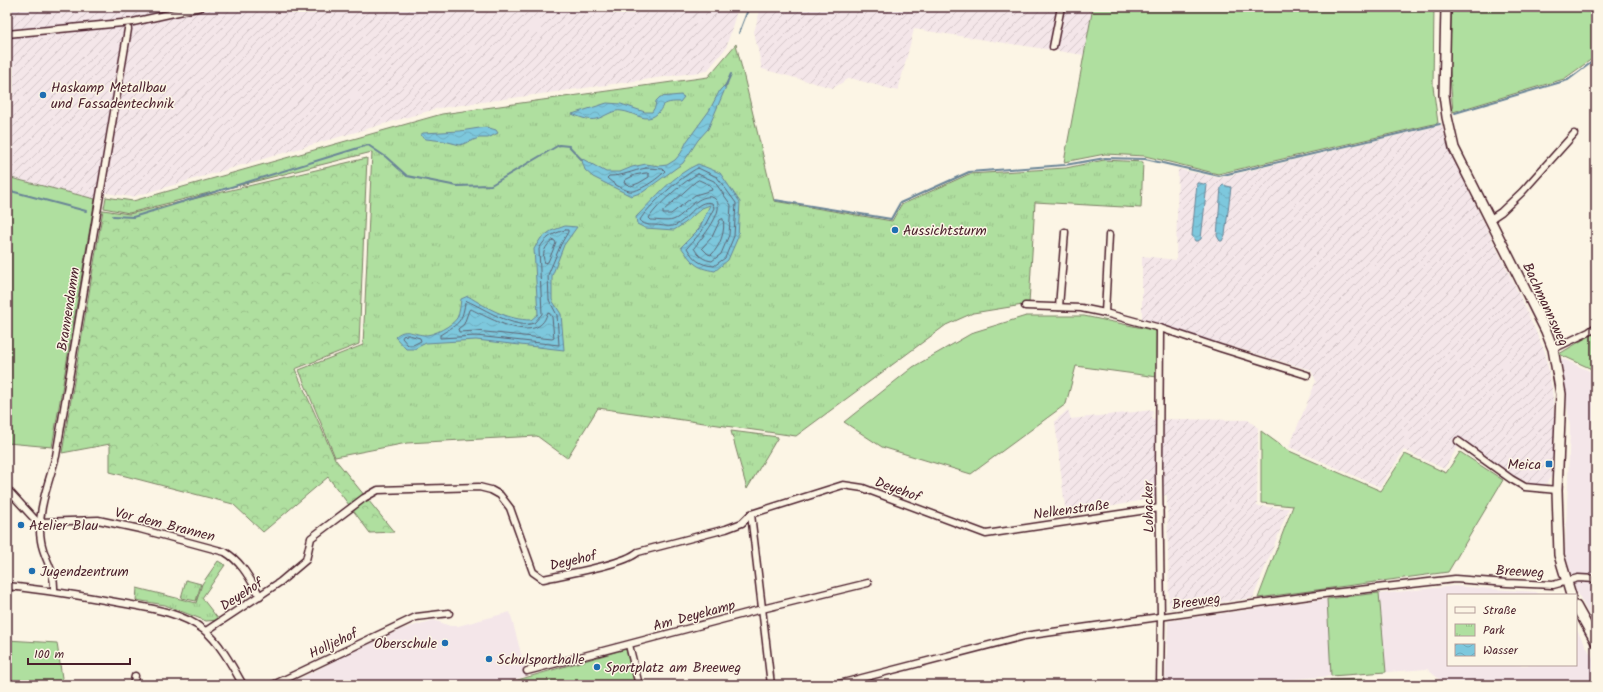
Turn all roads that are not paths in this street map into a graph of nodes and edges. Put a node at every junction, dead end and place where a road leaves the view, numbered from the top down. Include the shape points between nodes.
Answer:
1 (200, 7) edge
2 (1060, 7) edge
3 (1446, 7) edge
4 (128, 29) dead end
5 (7, 34) edge
6 (1053, 47) dead end
7 (1574, 134) dead end
8 (1489, 220) junction
9 (1065, 232) dead end
10 (1109, 235) dead end
11 (1026, 306) dead end
12 (1059, 306) junction
13 (1105, 313) junction
14 (1596, 327) edge
15 (1160, 328) junction
16 (1553, 349) junction
17 (1306, 375) dead end
18 (1458, 441) dead end
19 (7, 489) edge
20 (1558, 490) junction
21 (1160, 508) junction
22 (751, 514) junction
23 (41, 523) junction
24 (986, 534) joint
25 (1596, 579) edge
26 (1566, 582) junction
27 (868, 583) dead end
28 (7, 586) edge
29 (54, 591) junction
30 (1571, 594) edge
31 (260, 596) junction
32 (1577, 608) edge
33 (762, 609) junction
34 (450, 613) dead end
35 (1162, 618) junction
36 (206, 631) junction
37 (1596, 642) edge
38 (629, 645) junction
39 (527, 672) dead end
40 (135, 676) dead end
41 (863, 677) junction
42 (133, 685) edge
43 (243, 685) edge
44 (273, 685) edge
45 (639, 685) edge
46 (771, 685) edge
47 (835, 685) edge
48 (865, 685) edge
49 (1160, 685) edge

1 - 5 street via 133,22
2 - 6 street
3 - 8 street, Bachmannsweg via 1444,95 1447,117 1454,148
4 - 23 street, Brannendamm via 56,456 43,502
7 - 8 street via 1522,192
8 - 16 street, Bachmannsweg
9 - 12 street
10 - 13 street
11 - 12 street
12 - 13 street
13 - 15 street
14 - 16 street
15 - 17 street
15 - 21 street, Lohacker
16 - 20 street, Bachmannsweg via 1561,394
18 - 20 street via 1525,486
19 - 23 street
20 - 26 street, Bachmannsweg via 1559,555
21 - 24 street, Nelkenstraße
21 - 35 street, Lohacker
22 - 24 street, Deyehof via 843,485 863,488
22 - 31 street, Deyehof via 742,523 726,529 638,552 632,557 609,564 543,579 533,572 510,508 500,495 491,490 479,487 378,490 356,503 311,538 306,560
22 - 33 street
23 - 29 street, Brannendamm via 41,540 54,577
23 - 31 street, Vor dem Brannen via 98,520 225,552 235,558
25 - 26 street, Breeweg via 1578,578
26 - 30 street, Bachmannsweg
26 - 35 street, Breeweg via 1553,585 1455,579 1324,594
27 - 33 street, Am Deyekamp
28 - 29 street
29 - 36 street via 162,611
31 - 36 street, Deyehof
32 - 37 street
33 - 38 street, Am Deyekamp
33 - 46 street
34 - 44 street, Holljehof via 416,617
35 - 41 street, Breeweg via 1024,636
35 - 49 street, Lohacker
36 - 43 street
38 - 39 street, Am Deyekamp
38 - 45 street
40 - 42 street
41 - 47 street, Breeweg
41 - 48 street

